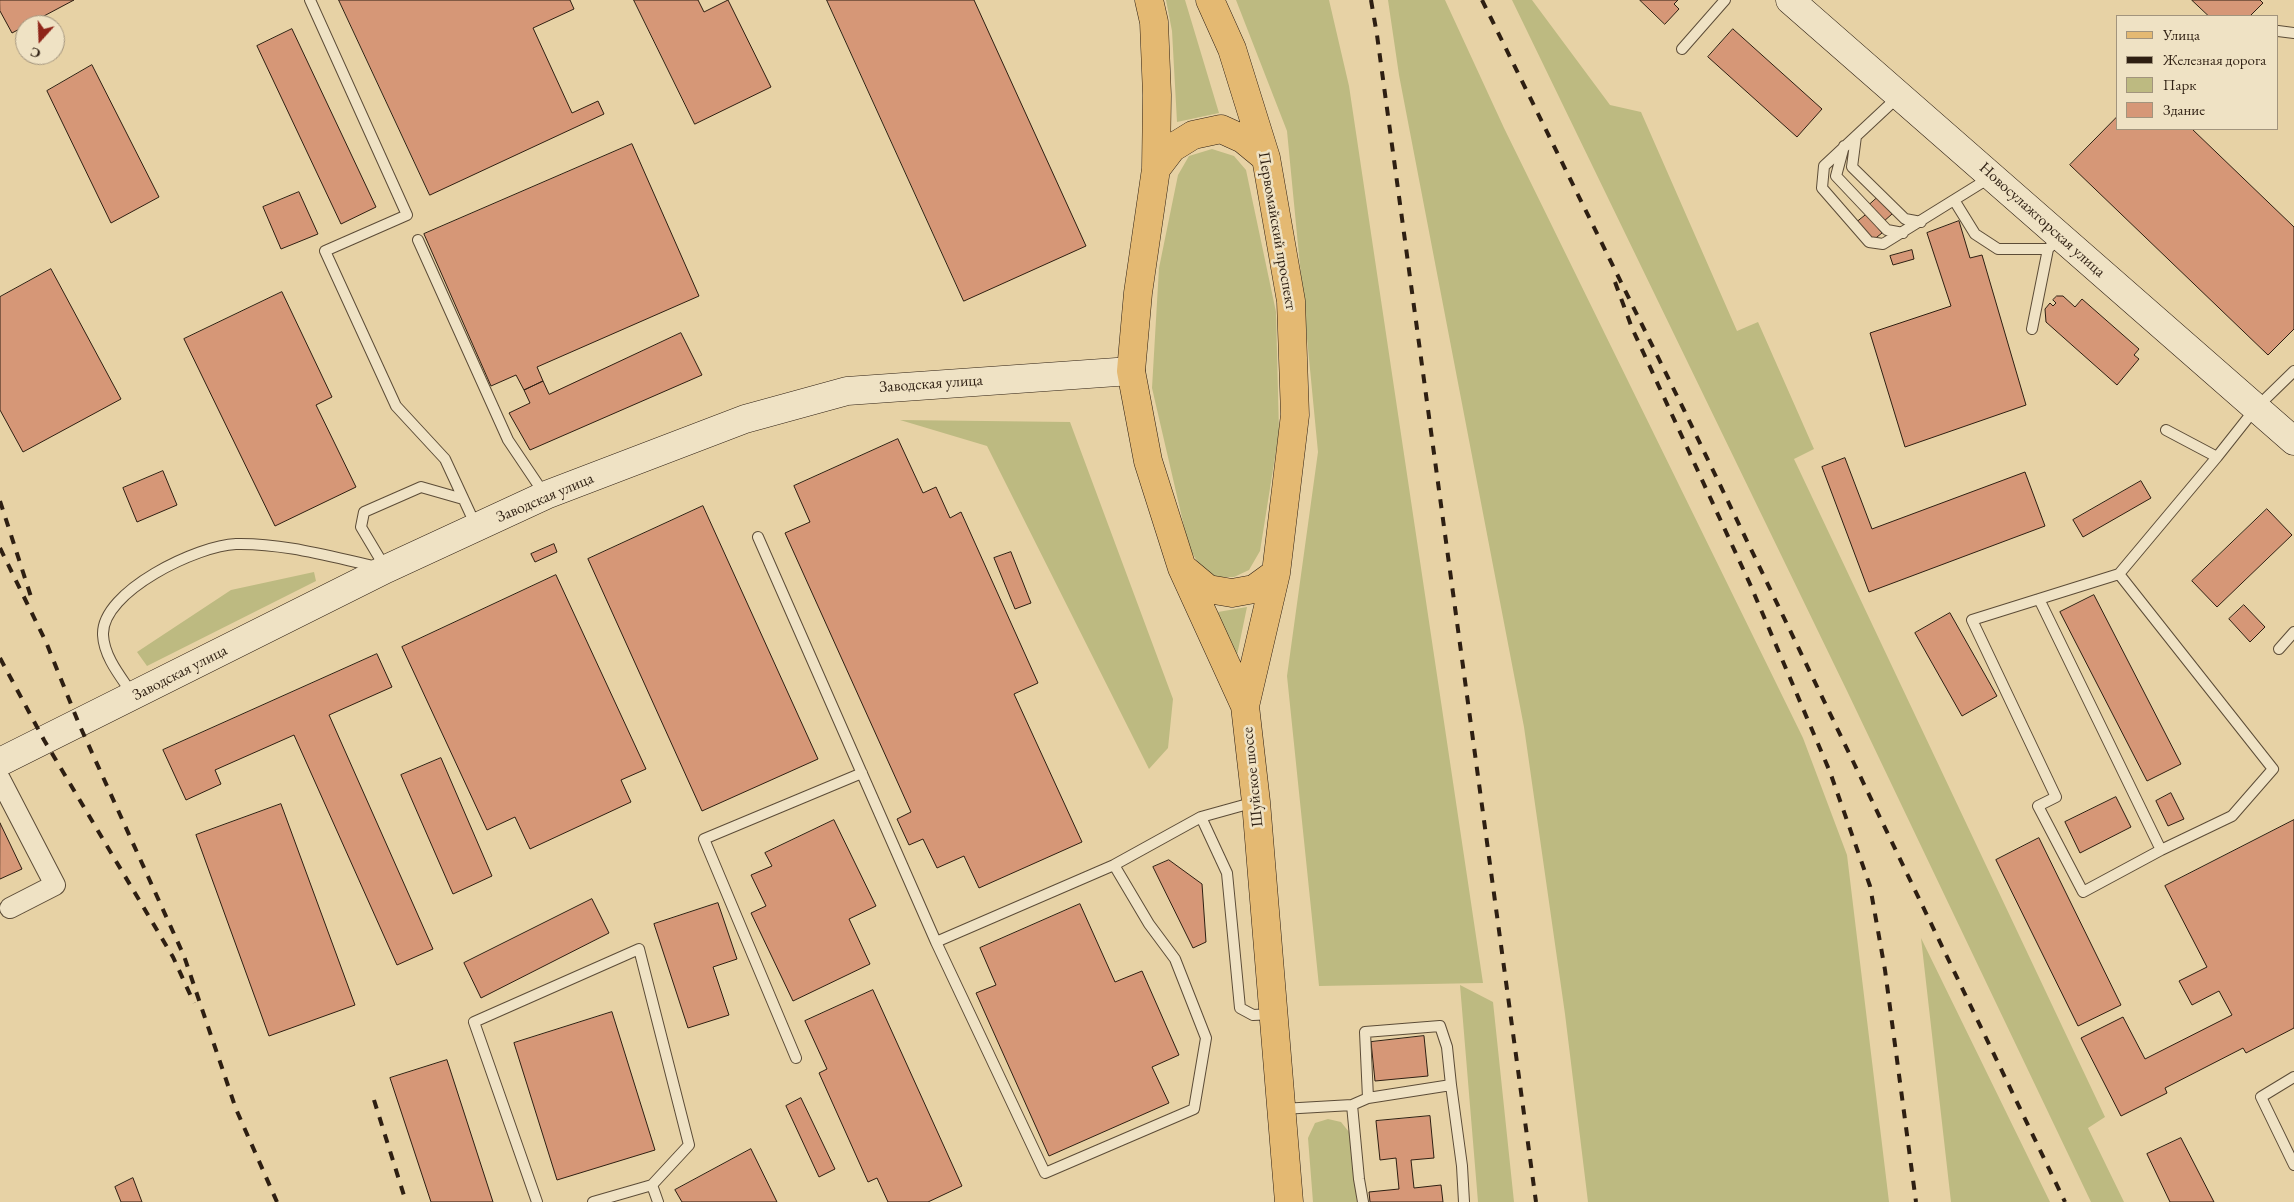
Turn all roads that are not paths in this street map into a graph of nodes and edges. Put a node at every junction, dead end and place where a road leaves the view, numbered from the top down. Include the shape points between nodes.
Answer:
1 (310, 0) edge
2 (1149, 0) edge
3 (1210, 0) edge
4 (1725, 0) edge
5 (1790, 0) edge
6 (2279, 31) edge
7 (2294, 33) edge
8 (1682, 49) dead end
9 (1900, 95) junction
10 (1856, 136) junction
11 (1844, 145) junction
12 (1266, 158) junction
13 (1156, 169) junction
14 (1993, 176) junction
15 (1954, 200) junction
16 (1920, 222) junction
17 (1902, 233) junction
18 (418, 240) dead end
19 (2054, 243) junction
20 (2032, 329) dead end
21 (1131, 371) junction
22 (2294, 371) edge
23 (2255, 409) junction
24 (2166, 430) dead end
25 (2294, 441) edge
26 (2217, 457) junction
27 (546, 495) junction
28 (464, 499) junction
29 (476, 527) junction
30 (758, 537) dead end
31 (1182, 568) junction
32 (386, 569) junction
33 (1276, 573) junction
34 (2119, 574) junction
35 (2040, 599) junction
36 (2294, 632) edge
37 (2279, 649) dead end
38 (133, 696) junction
39 (1245, 706) junction
40 (0, 762) edge
41 (862, 773) junction
42 (0, 779) edge
43 (1256, 802) junction
44 (1201, 817) junction
45 (2161, 850) junction
46 (1114, 865) junction
47 (10, 908) dead end
48 (936, 942) junction
49 (1273, 1014) junction
50 (796, 1058) dead end
51 (2294, 1077) edge
52 (1451, 1085) junction
53 (1368, 1098) junction
54 (1352, 1105) junction
55 (1282, 1109) junction
56 (2294, 1166) edge
57 (652, 1185) junction
58 (537, 1202) edge
59 (593, 1202) edge
60 (658, 1202) edge
61 (1289, 1202) edge
62 (1363, 1202) edge
63 (1464, 1202) edge

1 - 28 lane via 407,215 325,251 396,406 445,459
2 - 13 main road via 1154,22 1156,68
3 - 12 main road, Первомайский проспект via 1232,49
4 - 8 lane
5 - 9 main road, Новосулажгорская улица
6 - 7 lane
9 - 10 lane
9 - 14 main road, Новосулажгорская улица
10 - 11 lane
10 - 16 lane via 1852,167 1905,219
11 - 17 lane via 1836,176 1888,230
11 - 17 lane via 1824,166 1822,188 1869,242 1883,244
12 - 13 main road via 1244,138 1221,129 1193,135 1172,148
12 - 33 main road, Первомайский проспект via 1291,301 1295,415
13 - 21 main road via 1138,292
14 - 15 lane
14 - 19 main road, Новосулажгорская улица
15 - 16 lane
15 - 19 lane via 1975,234 1998,249
16 - 17 lane
18 - 27 lane via 508,440
19 - 20 lane
19 - 23 main road, Новосулажгорская улица
21 - 27 main road, Заводская улица via 847,390 745,419
21 - 31 main road, Шуйское шоссе via 1148,461
22 - 23 lane
23 - 25 main road, Новосулажгорская улица
23 - 26 lane
24 - 26 lane
26 - 34 lane
27 - 29 main road, Заводская улица
28 - 29 lane
28 - 32 lane via 422,487 364,512 361,527
29 - 32 main road, Заводская улица
30 - 41 lane
31 - 33 main road via 1208,589 1232,593 1254,589
31 - 39 main road, Шуйское шоссе
32 - 38 main road, Заводская улица
32 - 38 lane via 281,546 234,544 189,556 145,578 111,610 103,633 106,653
33 - 39 main road, Первомайский проспект
34 - 35 lane
34 - 45 lane via 2273,769 2232,816
35 - 45 lane
35 - 45 lane via 1972,620 2056,797 2038,806 2083,892
36 - 37 lane
38 - 40 main road, Заводская улица
39 - 43 main road, Шуйское шоссе
41 - 48 lane
41 - 50 lane via 704,839
42 - 47 street via 55,885
43 - 44 lane
43 - 49 main road, Шуйское шоссе
44 - 46 lane
44 - 49 lane via 1227,873 1240,1008 1254,1014
46 - 48 lane
46 - 48 lane via 1174,959 1206,1038 1194,1110 1045,1173
49 - 55 main road, Шуйское шоссе
51 - 56 lane via 2261,1097
52 - 53 lane
52 - 53 lane via 1447,1047 1440,1026 1365,1032
52 - 63 lane
53 - 54 lane
54 - 55 lane
54 - 62 lane
55 - 61 main road, Шуйское шоссе
57 - 58 lane via 689,1145 639,949 474,1022
57 - 59 lane
57 - 60 lane

